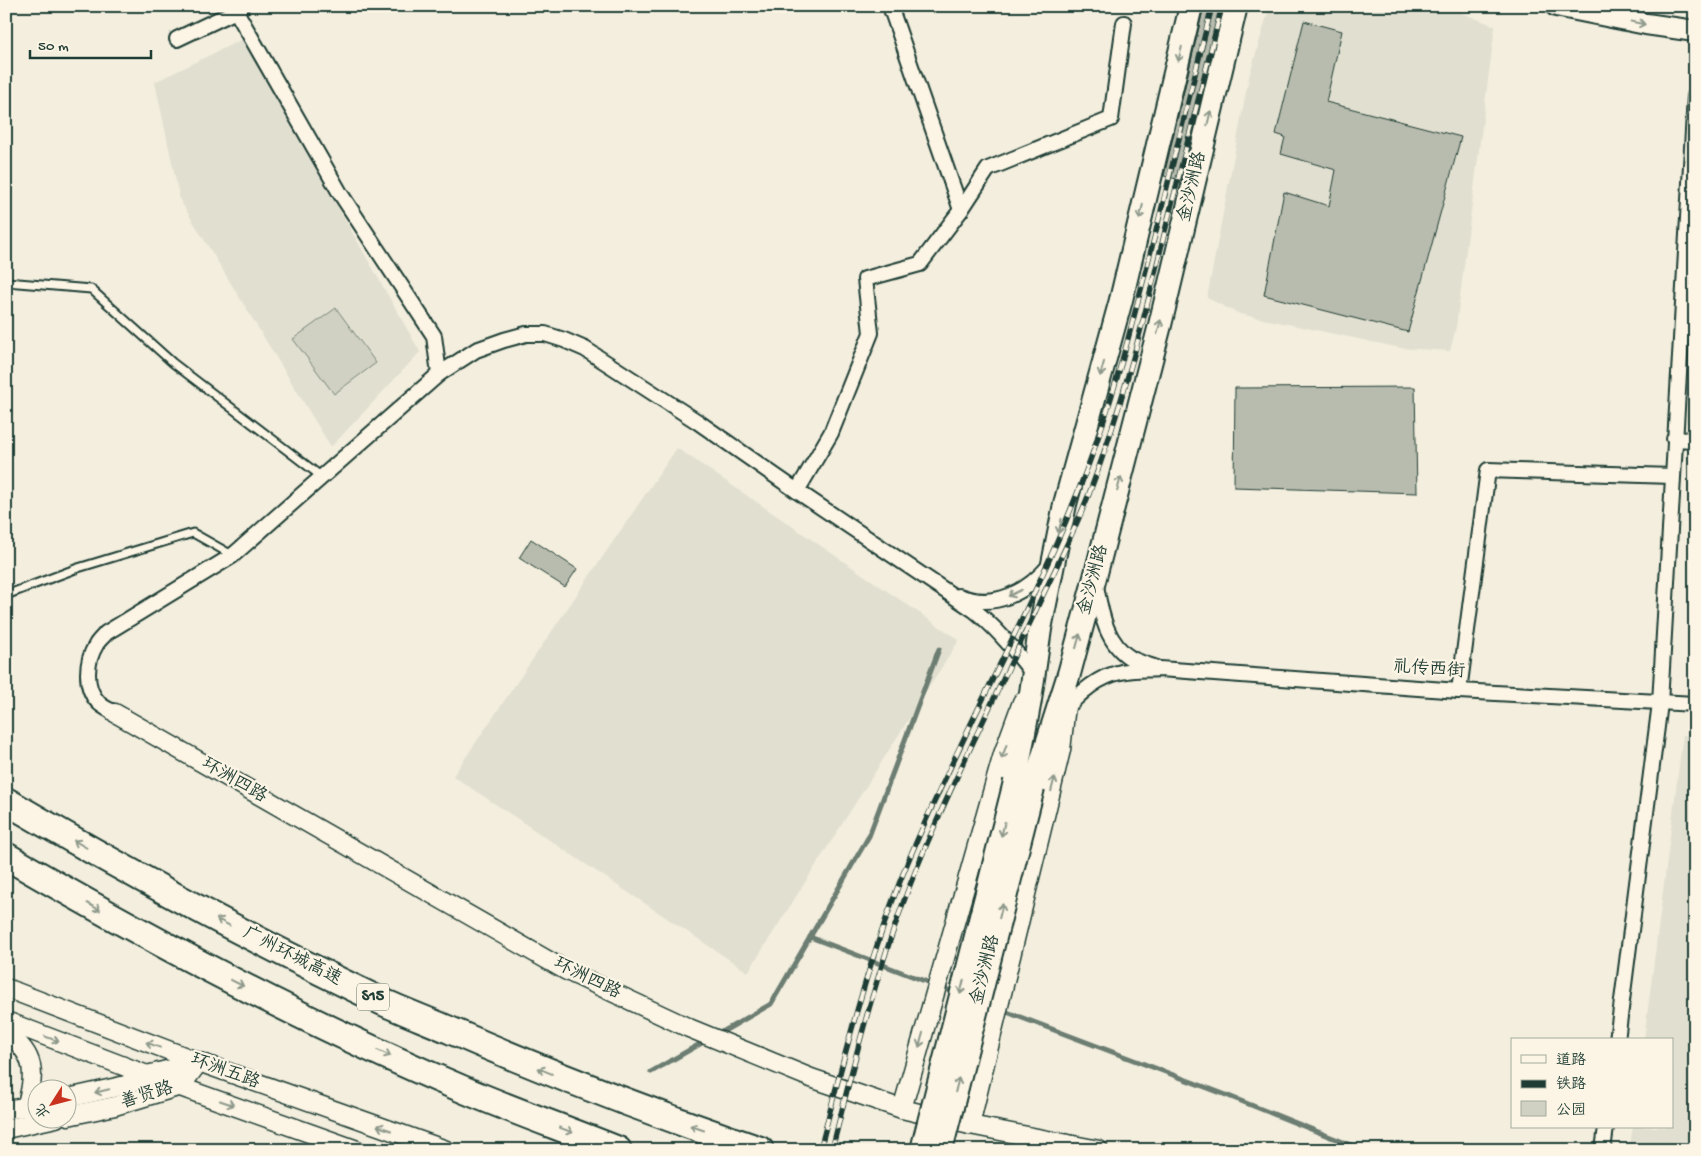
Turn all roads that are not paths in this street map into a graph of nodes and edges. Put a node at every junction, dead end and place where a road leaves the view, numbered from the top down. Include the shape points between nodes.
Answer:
1 (890, 6) edge
2 (1191, 6) edge
3 (1236, 6) edge
4 (1556, 6) edge
5 (239, 8) edge
6 (1124, 23) dead end
7 (1695, 31) edge
8 (177, 38) dead end
9 (1695, 96) edge
10 (961, 210) junction
11 (6, 282) edge
12 (439, 374) junction
13 (1674, 439) junction
14 (1695, 440) edge
15 (1672, 476) junction
16 (322, 477) junction
17 (797, 491) junction
18 (232, 556) junction
19 (1052, 563) junction
20 (1094, 581) junction
21 (946, 591) junction
22 (6, 595) edge
23 (1160, 670) junction
24 (1033, 674) junction
25 (1069, 674) junction
26 (1459, 691) junction
27 (1660, 703) junction
28 (1695, 704) edge
29 (1066, 710) junction
30 (115, 714) joint
31 (1050, 732) junction
32 (1024, 785) junction
33 (6, 801) edge
34 (6, 856) edge
35 (6, 988) edge
36 (6, 1021) edge
37 (6, 1033) edge
38 (1617, 1038) edge
39 (199, 1062) junction
40 (147, 1075) junction
41 (33, 1078) edge
42 (180, 1086) junction
43 (78, 1096) edge
44 (28, 1107) edge
45 (902, 1109) junction
46 (6, 1110) edge
47 (78, 1114) edge
48 (28, 1124) edge
49 (970, 1125) junction
50 (1606, 1128) edge
51 (6, 1129) edge
52 (357, 1150) edge
53 (446, 1150) edge
54 (618, 1150) edge
55 (760, 1150) edge
56 (922, 1150) edge
57 (941, 1150) edge
58 (1099, 1150) edge
59 (1603, 1150) edge

1 - 10 street
2 -> 19 main road, 金沙洲路 via 1121,300 1076,459
20 -> 3 main road, 金沙洲路 via 1160,325
4 -> 7 main road
5 - 8 street
5 - 12 street via 340,194 434,336
6 - 10 street via 1111,119 988,169
9 - 13 street
10 - 17 street via 920,264 865,279 871,333 832,432
11 - 16 lane via 91,289 173,363
12 - 16 street
12 - 17 street via 476,350 526,334 545,334 564,340 585,349 698,422
13 - 14 street
13 - 15 street
15 - 26 street via 1488,470
15 - 27 street
16 - 18 street
17 - 21 street
18 - 22 lane via 193,533 78,568
18 - 30 street via 106,633 96,644 89,658 90,688 98,702
19 -> 21 street via 1025,588 995,601 966,599
19 - 24 main road, 金沙洲路
20 - 23 street via 1102,617 1117,648 1132,659
25 -> 20 main road, 金沙洲路
21 - 24 street via 989,622
23 - 26 street, 礼传西街
23 - 29 street via 1107,676 1083,691
24 - 32 main road, 金沙洲路 via 1023,742
24 -> 45 street via 1003,754
25 - 29 street
25 - 31 main road, 金沙洲路
26 - 27 street, 礼传西街
27 - 28 street, 礼传西街
27 - 38 street
29 - 31 street
49 -> 29 street via 1062,750
30 - 45 street, 环洲四路 via 565,970 783,1068
31 - 32 main road, 金沙洲路
32 -> 56 main road, 金沙洲路, bridge
57 -> 32 main road, 金沙洲路, bridge
55 -> 33 highway, 广州环城高速 / S15 via 592,1090 384,1002 249,936
34 -> 54 highway via 193,962 343,1035 465,1090
39 -> 35 street, 环洲五路
36 -> 40 street, 环洲五路
37 - 41 street via 29,1056
39 - 40 street, 善贤路
39 - 42 street, 善贤路
53 -> 39 street, 环洲五路
40 - 42 street, 环洲五路
40 -> 43 street, 善贤路 via 126,1086
42 - 47 street, 善贤路
42 -> 52 street, 环洲五路
44 - 46 street
45 - 49 street, 环洲四路
48 - 51 street
49 - 58 street, 环洲四路
50 - 59 street

